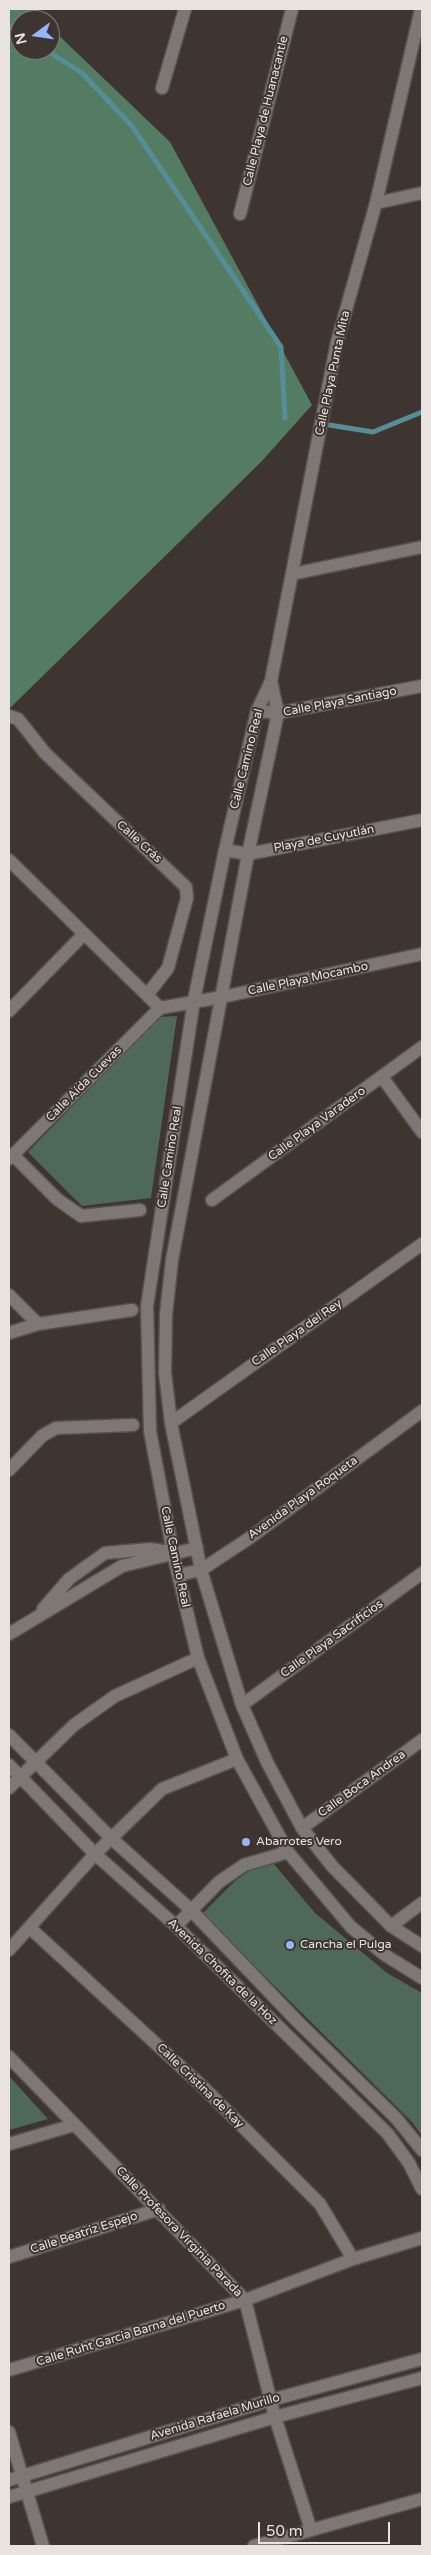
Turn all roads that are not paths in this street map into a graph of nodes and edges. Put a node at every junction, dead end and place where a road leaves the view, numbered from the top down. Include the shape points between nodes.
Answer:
1 (185, 9) edge
2 (292, 9) edge
3 (421, 9) edge
4 (162, 88) dead end
5 (422, 193) edge
6 (376, 203) junction
7 (240, 214) dead end
8 (422, 547) edge
9 (292, 574) junction
10 (271, 681) junction
11 (422, 686) edge
12 (258, 711) junction
13 (278, 713) junction
14 (9, 716) edge
15 (422, 820) edge
16 (225, 850) junction
17 (248, 854) junction
18 (9, 861) edge
19 (84, 934) junction
20 (422, 954) edge
21 (147, 995) junction
22 (222, 997) junction
23 (194, 1000) junction
24 (160, 1008) junction
25 (9, 1011) edge
26 (422, 1047) edge
27 (382, 1077) junction
28 (422, 1132) edge
29 (11, 1157) edge
30 (212, 1200) dead end
31 (140, 1210) dead end
32 (422, 1244) edge
33 (9, 1295) edge
34 (132, 1310) dead end
35 (38, 1324) junction
36 (9, 1333) edge
37 (422, 1411) edge
38 (172, 1423) junction
39 (133, 1425) dead end
40 (9, 1470) edge
41 (197, 1548) junction
42 (173, 1553) junction
43 (201, 1570) junction
44 (422, 1573) edge
45 (178, 1575) junction
46 (36, 1617) junction
47 (9, 1634) edge
48 (198, 1658) junction
49 (242, 1705) junction
50 (9, 1735) edge
51 (422, 1740) edge
52 (237, 1759) junction
53 (35, 1761) junction
54 (9, 1765) edge
55 (20, 1777) junction
56 (9, 1788) edge
57 (302, 1828) junction
58 (111, 1838) junction
59 (288, 1852) junction
60 (95, 1854) junction
61 (422, 1903) edge
62 (190, 1909) junction
63 (176, 1926) junction
64 (391, 1926) junction
65 (30, 1928) junction
66 (422, 1946) edge
67 (9, 1950) edge
68 (422, 1978) edge
69 (297, 2021) junction
70 (285, 2034) junction
71 (9, 2056) edge
72 (74, 2125) junction
73 (9, 2144) edge
74 (422, 2150) edge
75 (422, 2189) edge
76 (159, 2209) junction
77 (422, 2238) edge
78 (9, 2257) edge
79 (353, 2259) junction
80 (245, 2300) junction
81 (422, 2359) edge
82 (9, 2370) edge
83 (422, 2378) edge
84 (270, 2400) junction
85 (275, 2417) junction
86 (9, 2432) edge
87 (22, 2476) junction
88 (9, 2480) edge
89 (26, 2492) junction
90 (9, 2496) edge
91 (422, 2499) edge
92 (312, 2530) junction
93 (43, 2546) edge
94 (254, 2546) edge

1 - 4 street
2 - 7 street, Calle Playa de Huanacantle
3 - 6 street, Calle Playa Punta Mita
5 - 6 street
6 - 9 street, Calle Playa Punta Mita via 337,342
8 - 9 street
9 - 10 street, Calle Playa Punta Mita
10 - 12 street, Calle Camino Real
10 - 13 street, Calle Camino Real
11 - 13 street, Calle Playa Santiago
12 - 13 street, Calle Playa Santiago
12 - 16 street, Calle Camino Real
13 - 17 street, Calle Camino Real
14 - 21 street, Calle Crás via 18,718 45,753 186,887 187,898 168,968
15 - 17 street, Playa de Cuyutlán
16 - 17 street, Playa de Cuyutlán
16 - 23 street, Calle Camino Real
17 - 22 street, Calle Camino Real
18 - 19 street
19 - 21 street
19 - 25 street
20 - 22 street, Calle Playa Mocambo
21 - 24 street
22 - 23 street, Calle Playa Mocambo
22 - 38 street, Calle Camino Real via 178,1226 168,1296 165,1373
23 - 24 street, Calle Playa Mocambo
23 - 42 street, Calle Camino Real via 147,1306 150,1431
24 - 29 street, Calle Aída Cuevas
26 - 27 street, Calle Playa Varadero
27 - 28 street
27 - 30 street, Calle Playa Varadero
29 - 31 street via 57,1199 82,1216
32 - 38 street, Calle Playa del Rey
33 - 35 street
34 - 35 street
35 - 36 street
37 - 43 street, Avenida Playa Roqueta
38 - 41 street, Calle Camino Real
39 - 40 street via 56,1428 42,1436
41 - 42 street
41 - 43 street, Calle Camino Real
42 - 45 street, Calle Camino Real
42 - 46 street via 122,1566
42 - 46 street via 150,1549 105,1553 69,1579
43 - 45 street, Avenida Playa Roqueta
43 - 49 street, Calle Camino Real
44 - 49 street, Calle Playa Sacrificios
45 - 48 street, Calle Camino Real
46 - 47 street
48 - 52 street, Calle Camino Real
48 - 53 street via 115,1696 74,1725
49 - 57 street, Calle Camino Real via 267,1762
50 - 53 street, Avenida Chofita de la Hoz
51 - 57 street, Calle Boca Andrea
52 - 58 street via 162,1789
52 - 59 street, Calle Camino Real
53 - 55 street
53 - 58 street, Avenida Chofita de la Hoz
54 - 55 street, Avenida Chofita de la Hoz
55 - 56 street
55 - 60 street, Avenida Chofita de la Hoz
57 - 64 street, Calle Camino Real via 332,1866
58 - 60 street
58 - 62 street, Avenida Chofita de la Hoz
59 - 62 street via 244,1865 219,1882
59 - 68 street, Calle Camino Real via 350,1927 385,1955
60 - 63 street, Avenida Chofita de la Hoz
60 - 65 street
61 - 64 street
62 - 63 street
62 - 69 street, Avenida Chofita de la Hoz
63 - 70 street, Avenida Chofita de la Hoz
64 - 66 street, Calle Camino Real
65 - 67 street
65 - 79 street, Calle Cristina de Kay via 204,2088 320,2204
69 - 70 street
69 - 74 street, Avenida Chofita de la Hoz via 396,2118
70 - 75 street, Avenida Chofita de la Hoz via 388,2134 409,2163
71 - 72 street, Calle Profesora Virginia Parada
72 - 73 street
72 - 76 street, Calle Profesora Virginia Parada
76 - 78 street, Calle Beatriz Espejo
76 - 80 street, Calle Profesora Virginia Parada
77 - 79 street, Calle Ruht García Barna del Puerto
79 - 80 street, Calle Ruht García Barna del Puerto
80 - 82 street, Calle Ruht García Barna del Puerto
80 - 84 street, Calle Profesora Virginia Parada
81 - 84 street, Avenida Rafaela Murillo
83 - 85 street, Avenida Rafaela Murillo
84 - 85 street, Calle Profesora Virginia Parada
84 - 87 street, Avenida Rafaela Murillo
85 - 89 street, Avenida Rafaela Murillo
85 - 92 street, Calle Profesora Virginia Parada
86 - 87 street
87 - 88 street, Avenida Rafaela Murillo
87 - 89 street
89 - 90 street, Avenida Rafaela Murillo
89 - 93 street
91 - 92 street
92 - 94 street

